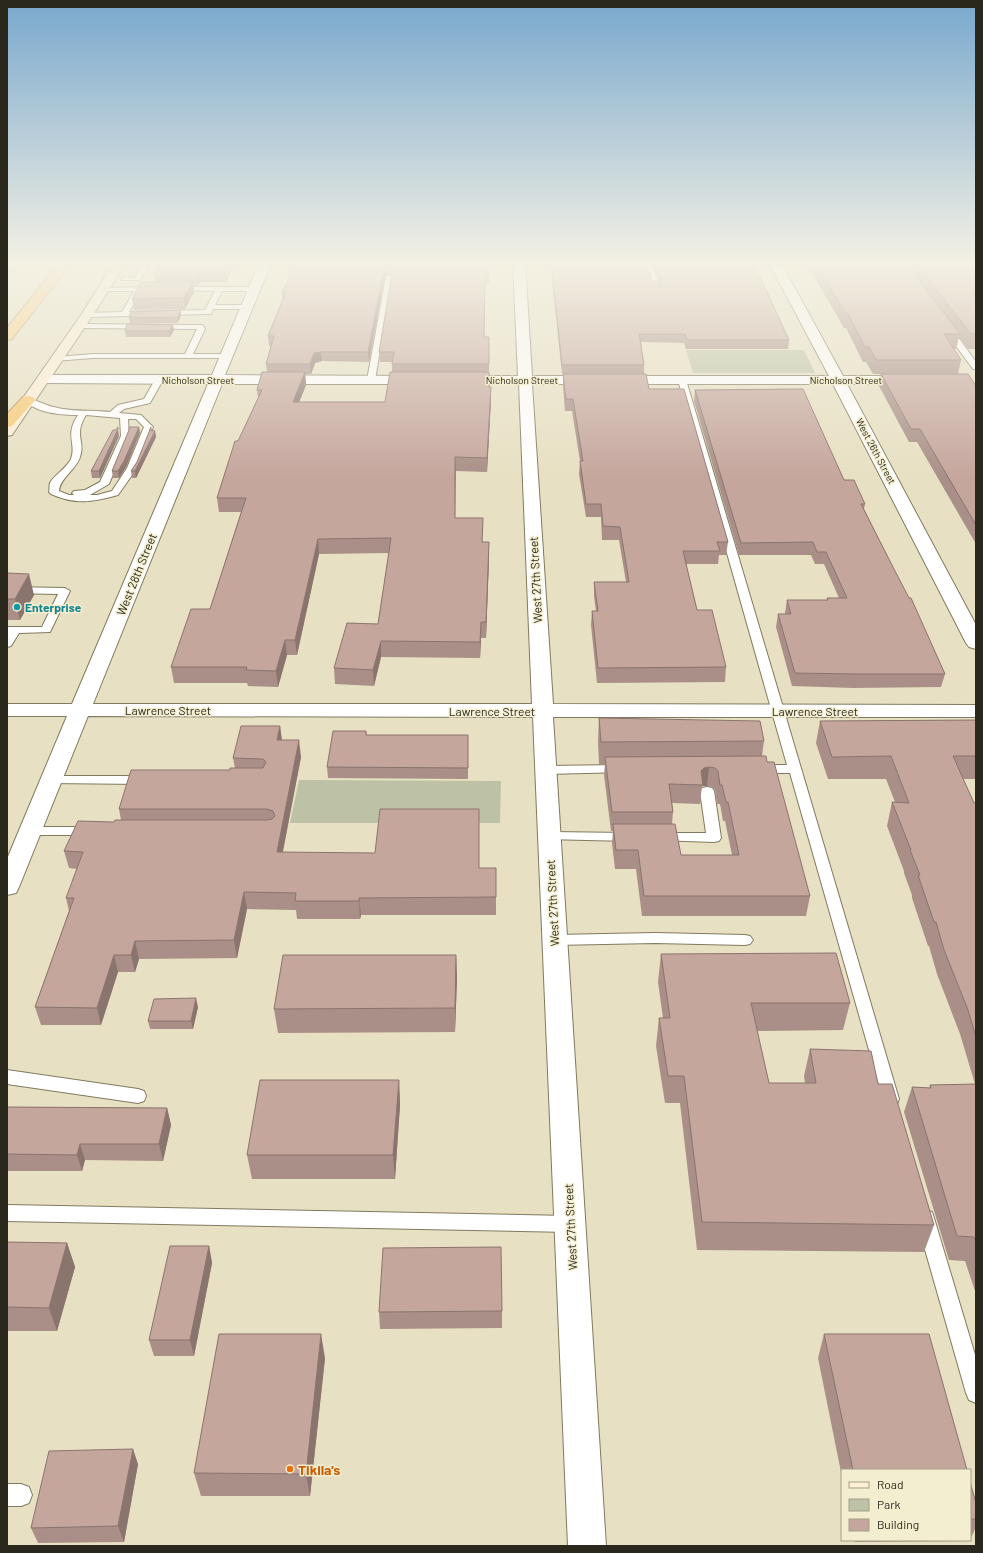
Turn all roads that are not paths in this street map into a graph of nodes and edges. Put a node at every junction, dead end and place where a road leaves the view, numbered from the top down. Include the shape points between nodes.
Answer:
1 (74, 333) edge
2 (199, 333) edge
3 (235, 333) edge
4 (379, 333) edge
5 (523, 333) edge
6 (813, 333) edge
7 (952, 333) edge
8 (188, 356) junction
9 (226, 356) junction
10 (57, 359) junction
11 (976, 367) edge
12 (44, 379) junction
13 (159, 380) junction
14 (216, 380) junction
15 (371, 380) junction
16 (432, 380) edge
17 (448, 380) edge
18 (525, 380) junction
19 (682, 380) junction
20 (838, 380) junction
21 (922, 380) edge
22 (28, 400) junction
23 (84, 412) junction
24 (111, 416) junction
25 (124, 416) junction
26 (7, 423) edge
27 (7, 432) edge
28 (58, 494) junction
29 (7, 590) edge
30 (11, 630) edge
31 (976, 643) edge
32 (7, 644) edge
33 (7, 710) edge
34 (80, 710) junction
35 (542, 711) junction
36 (778, 711) junction
37 (976, 711) edge
38 (748, 769) edge
39 (795, 769) junction
40 (545, 770) junction
41 (631, 770) edge
42 (52, 780) junction
43 (160, 780) edge
44 (707, 791) dead end
45 (103, 831) edge
46 (31, 832) junction
47 (549, 836) junction
48 (7, 887) edge
49 (554, 940) junction
50 (745, 940) dead end
51 (7, 1077) edge
52 (138, 1096) dead end
53 (894, 1112) edge
54 (921, 1203) edge
55 (7, 1213) edge
56 (570, 1224) junction
57 (976, 1393) edge
58 (587, 1546) edge

1 - 10 main road
2 - 8 lane
3 - 9 street, West 28th Street
4 - 15 lane
5 - 18 street, West 27th Street
6 - 20 street, West 26th Street
7 - 11 lane
8 - 9 lane
8 - 10 lane via 93,356
9 - 14 street, West 28th Street
10 - 12 main road
12 - 13 street, Nicholson Street
12 - 22 main road
13 - 14 street, Nicholson Street
13 - 24 lane via 147,400 121,407
14 - 15 street, Nicholson Street
14 - 34 street, West 28th Street
15 - 16 street, Nicholson Street
17 - 18 street, Nicholson Street
18 - 19 street, Nicholson Street
18 - 35 street, West 27th Street
19 - 20 street, Nicholson Street
19 - 36 lane
20 - 21 street, Nicholson Street
20 - 31 street, West 26th Street
22 - 23 lane via 56,411
22 - 26 highway
22 - 27 main road
23 - 24 lane
23 - 28 lane via 75,428 78,452 64,475 55,483 54,492
24 - 25 lane
25 - 28 lane via 125,436 104,484 87,493
25 - 28 lane via 138,417 149,427 132,468 114,493 97,498 68,498
29 - 30 lane via 65,591 46,630
30 - 32 lane
33 - 34 street, Lawrence Street
34 - 35 street, Lawrence Street
34 - 42 street, West 28th Street
35 - 36 street, Lawrence Street
35 - 40 street, West 27th Street
36 - 37 street, Lawrence Street
36 - 39 lane
38 - 39 lane
39 - 53 lane
40 - 41 lane
40 - 47 street, West 27th Street
42 - 43 lane
42 - 46 street, West 28th Street
44 - 47 lane via 714,838
45 - 46 lane
46 - 48 street, West 28th Street
47 - 49 street, West 27th Street
49 - 50 lane
49 - 56 street, West 27th Street
51 - 52 lane
54 - 57 lane
55 - 56 lane
56 - 58 street, West 27th Street

